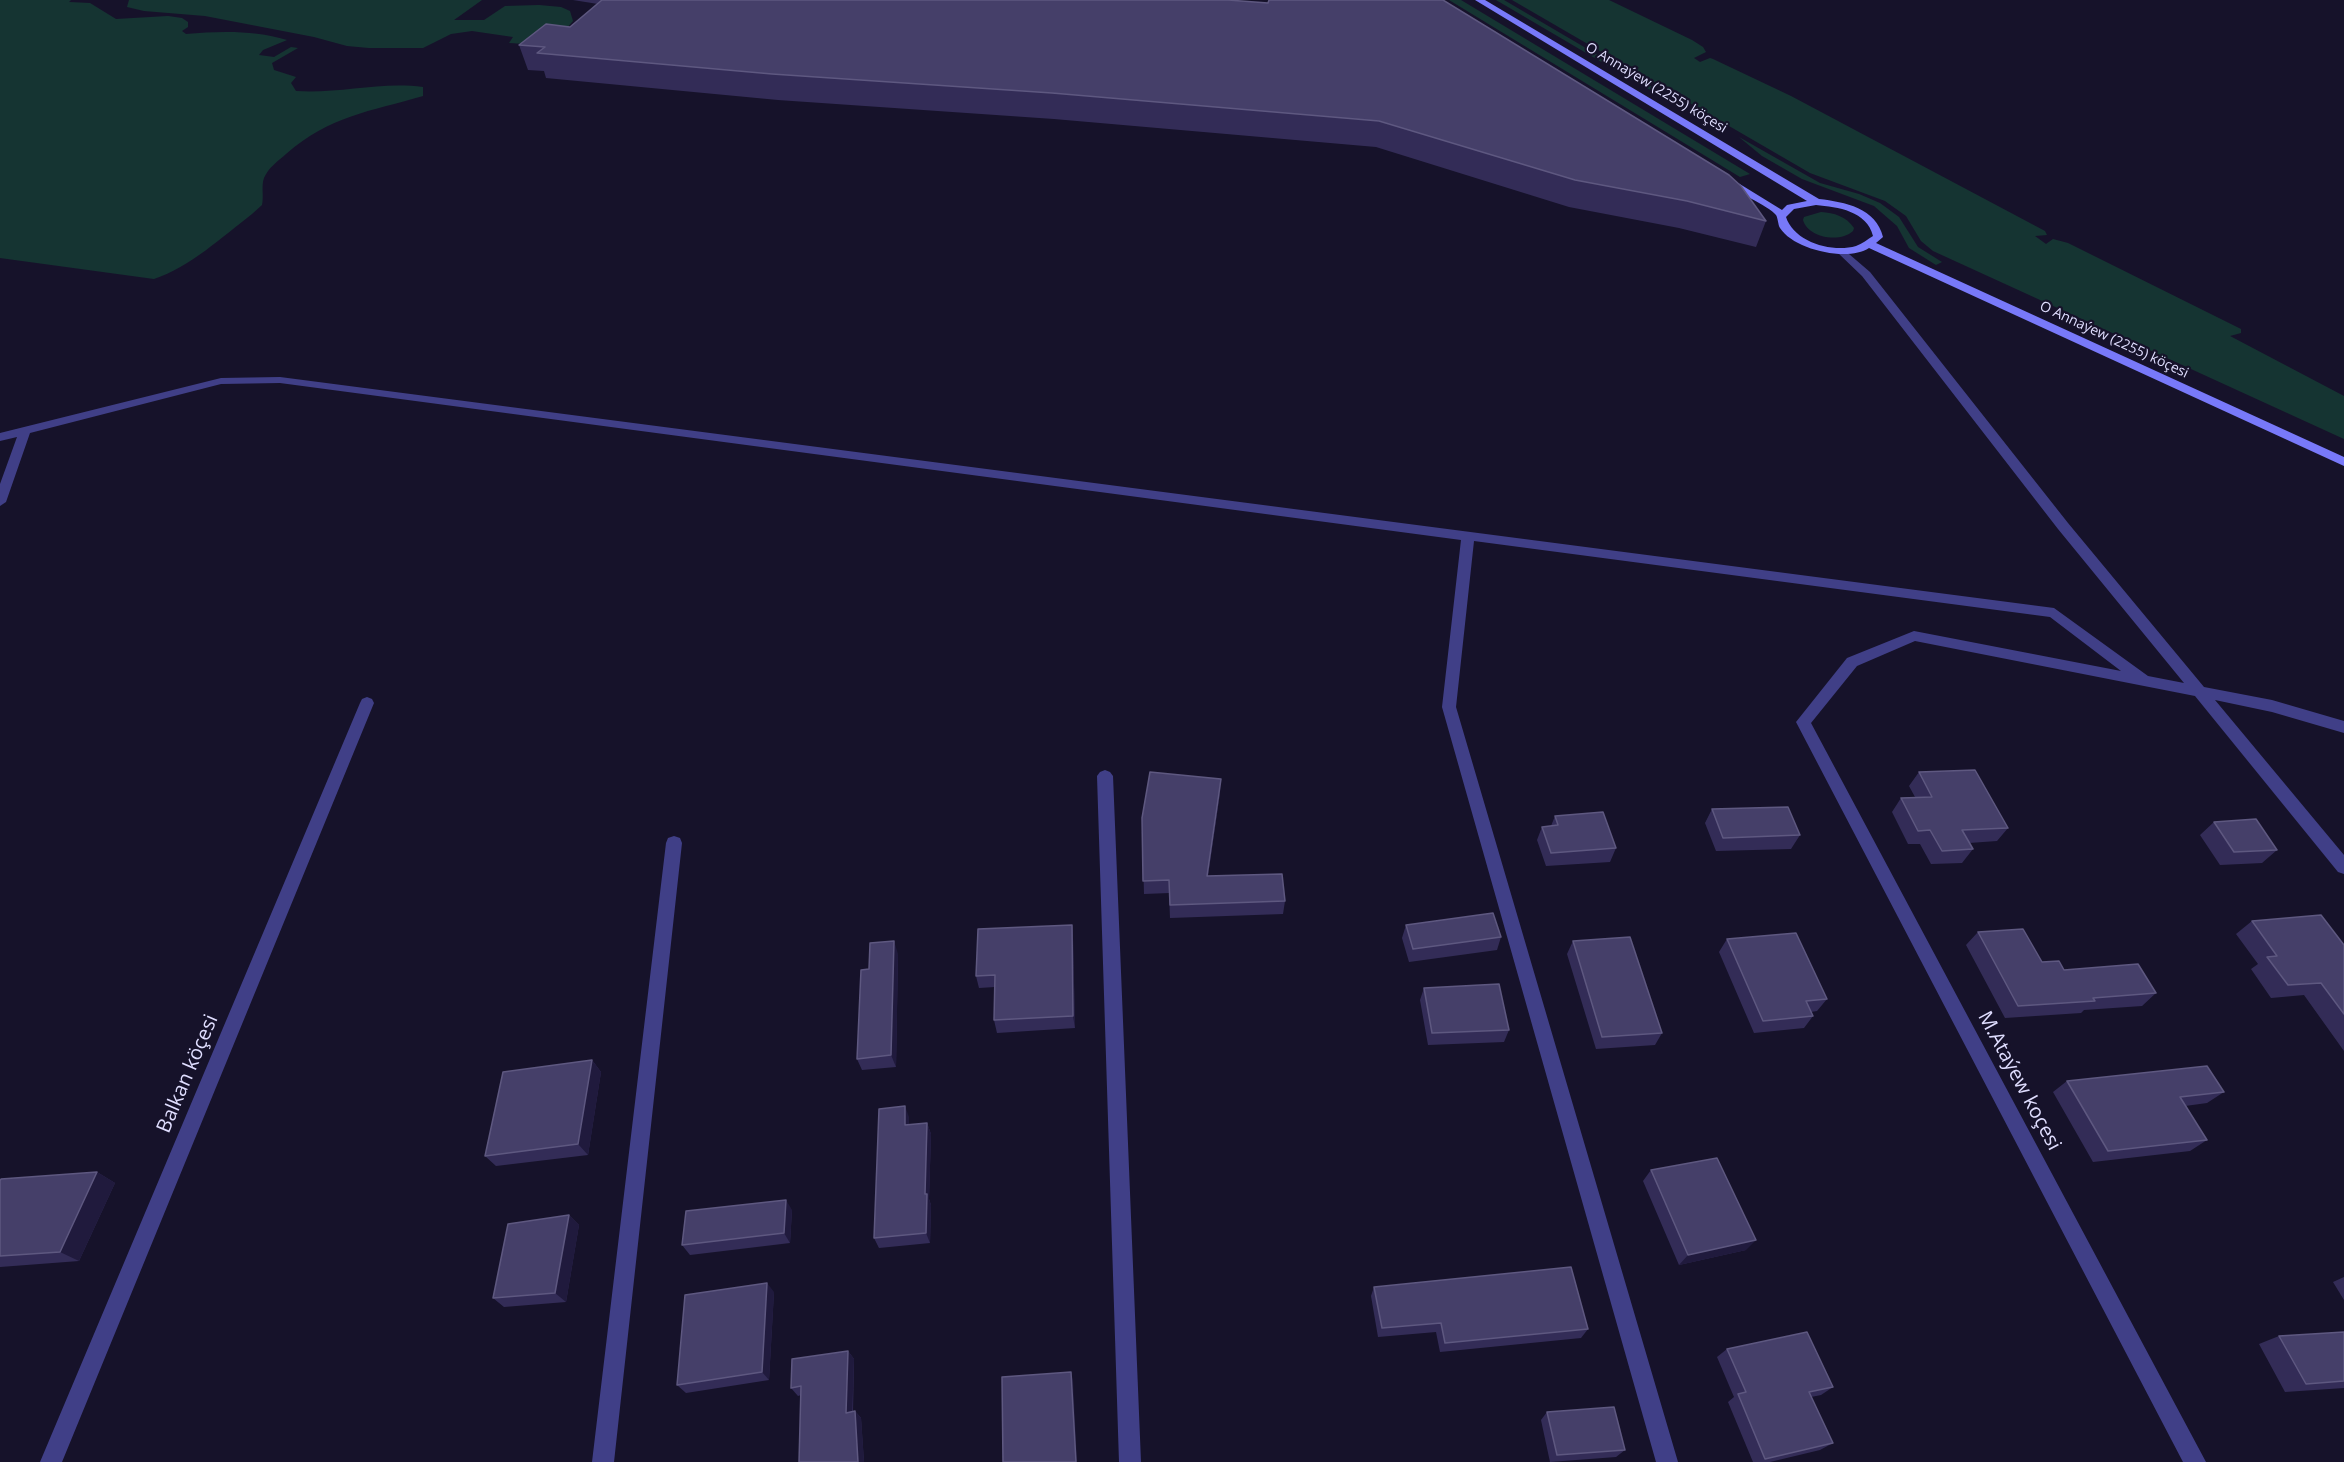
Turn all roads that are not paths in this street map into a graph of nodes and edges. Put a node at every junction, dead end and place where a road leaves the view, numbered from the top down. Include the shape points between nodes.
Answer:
1 (1479, 0) edge
2 (1723, 177) edge
3 (1816, 202) junction
4 (1781, 214) junction
5 (1871, 245) junction
6 (1842, 251) junction
7 (25, 430) junction
8 (0, 437) edge
9 (2344, 462) edge
10 (0, 502) edge
11 (1468, 536) junction
12 (2145, 682) junction
13 (2200, 693) junction
14 (367, 703) dead end
15 (2344, 727) edge
16 (1105, 776) dead end
17 (674, 843) dead end
18 (2344, 867) edge
19 (51, 1462) edge
20 (603, 1462) edge
21 (1130, 1462) edge
22 (1667, 1462) edge
23 (2195, 1462) edge

1 - 3 main road, O Annaýew (2255) köçesi
2 - 4 main road
3 - 4 main road via 1794,206
3 - 5 main road via 1866,217 1878,230
4 - 6 main road via 1785,230 1795,238
5 - 6 main road
5 - 9 main road, O Annaýew (2255) köçesi
6 - 13 street via 1866,274 2063,526
7 - 8 street
7 - 10 street
7 - 11 street via 221,381 280,381
11 - 12 street via 2054,613
11 - 22 street via 1449,707
12 - 13 street
12 - 23 street, M.Ataýew koçesi via 1914,636 1852,662 1803,722
13 - 15 street via 2272,706
13 - 18 street
14 - 19 street, Balkan köçesi
16 - 21 street
17 - 20 street

